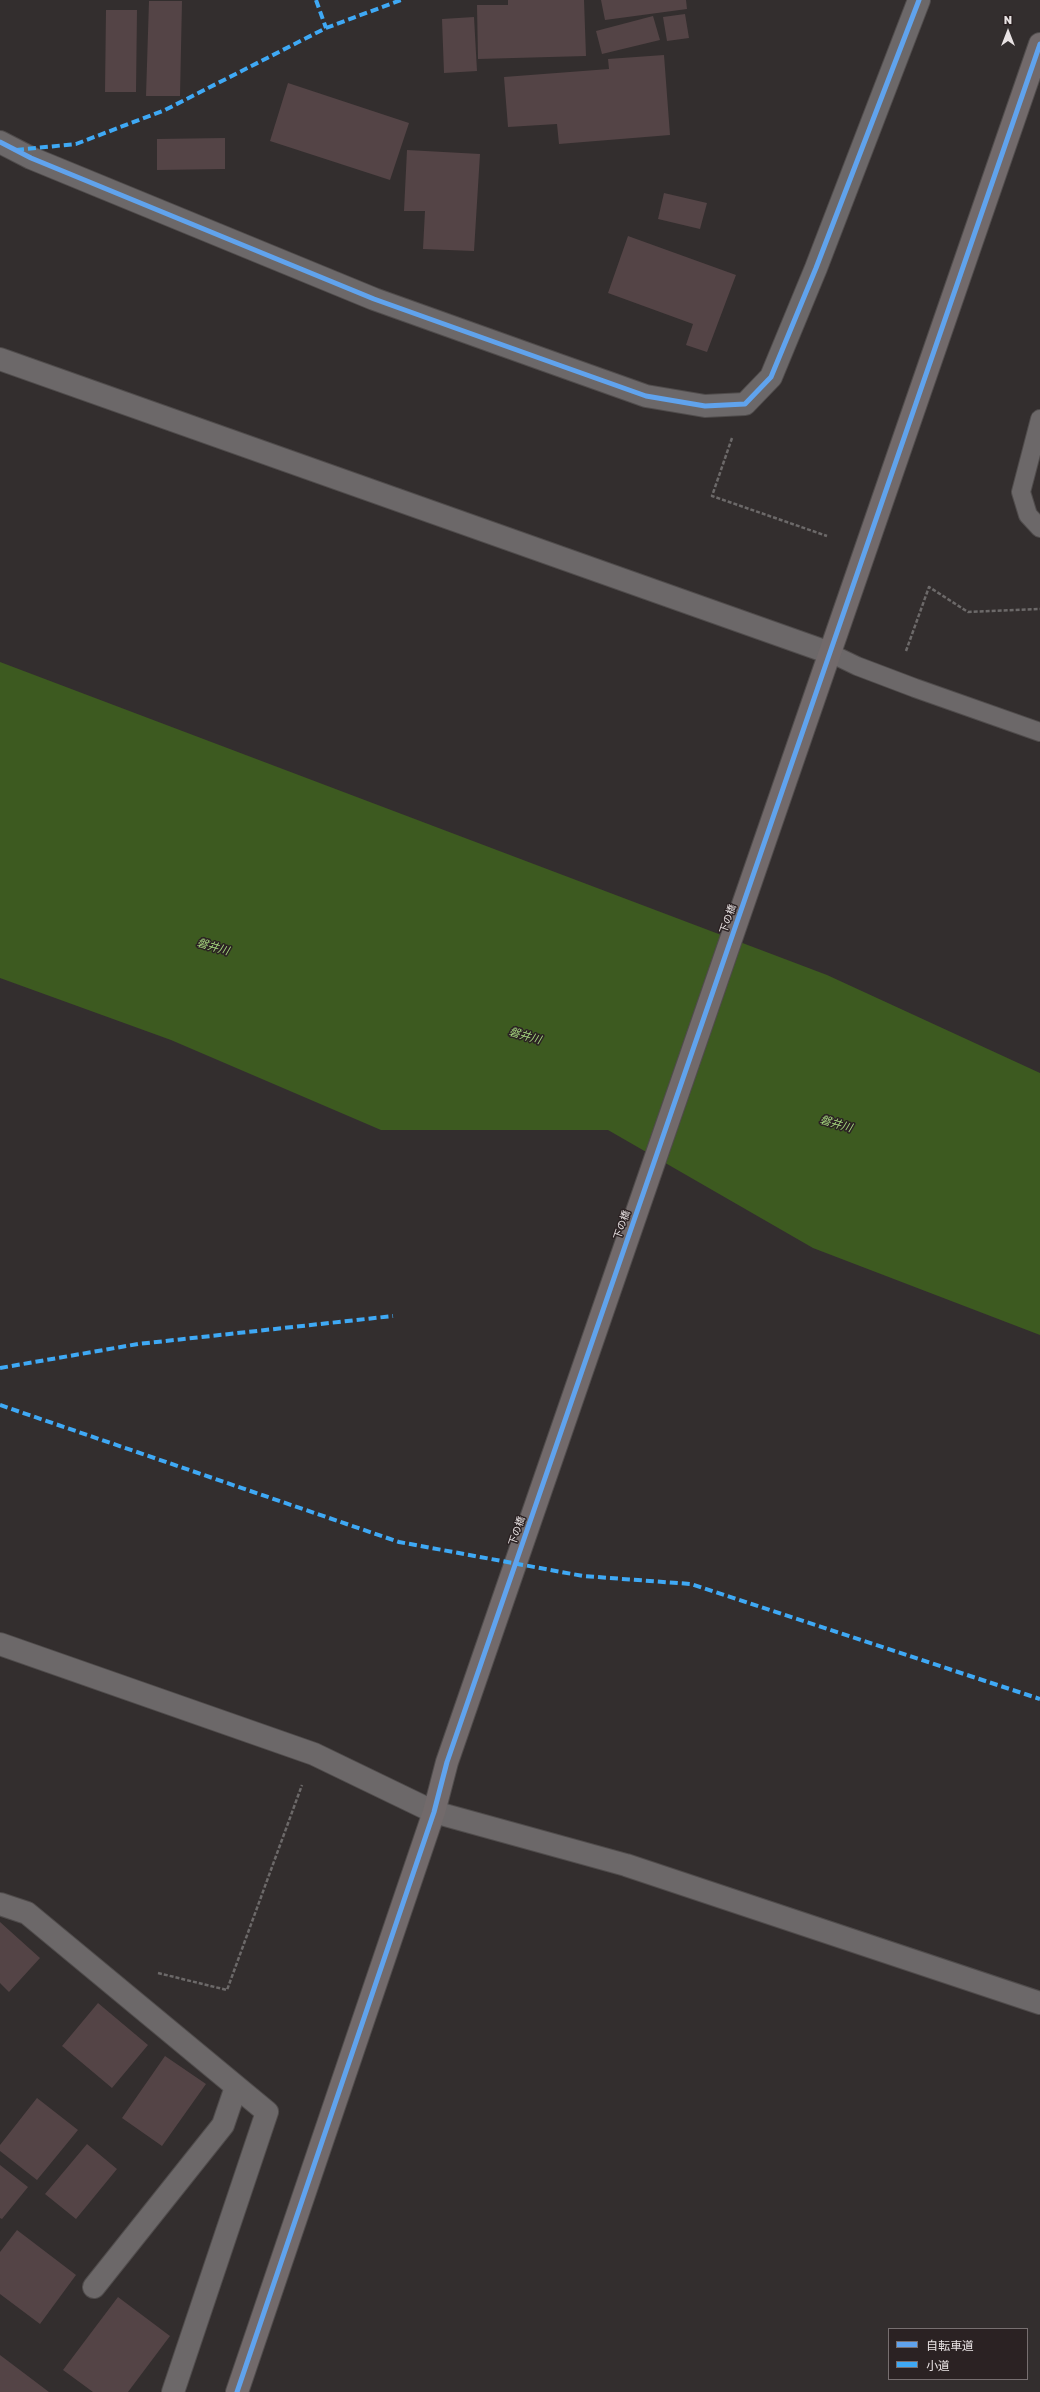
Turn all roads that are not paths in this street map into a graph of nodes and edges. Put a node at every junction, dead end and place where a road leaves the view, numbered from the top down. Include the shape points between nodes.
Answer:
1 (919, 0) edge
2 (1040, 44) edge
3 (0, 142) edge
4 (0, 359) edge
5 (1040, 419) edge
6 (1040, 528) edge
7 (830, 653) junction
8 (1040, 732) edge
9 (0, 1644) edge
10 (434, 1812) junction
11 (0, 1904) edge
12 (1040, 2003) edge
13 (236, 2087) junction
14 (94, 2287) dead end
15 (173, 2392) edge
16 (237, 2392) edge

1 - 3 street via 816,268 771,377 745,404 705,406 646,396 374,299 31,158
2 - 7 street, 下の橋
4 - 7 street
5 - 6 lane via 1021,492 1028,515
7 - 8 lane via 857,666
7 - 10 street, 下の橋 via 447,1762
9 - 10 street via 314,1754
10 - 12 street via 626,1865
10 - 16 street, 下の橋
11 - 13 street via 27,1913
13 - 14 street via 223,2125
13 - 15 street via 267,2112

